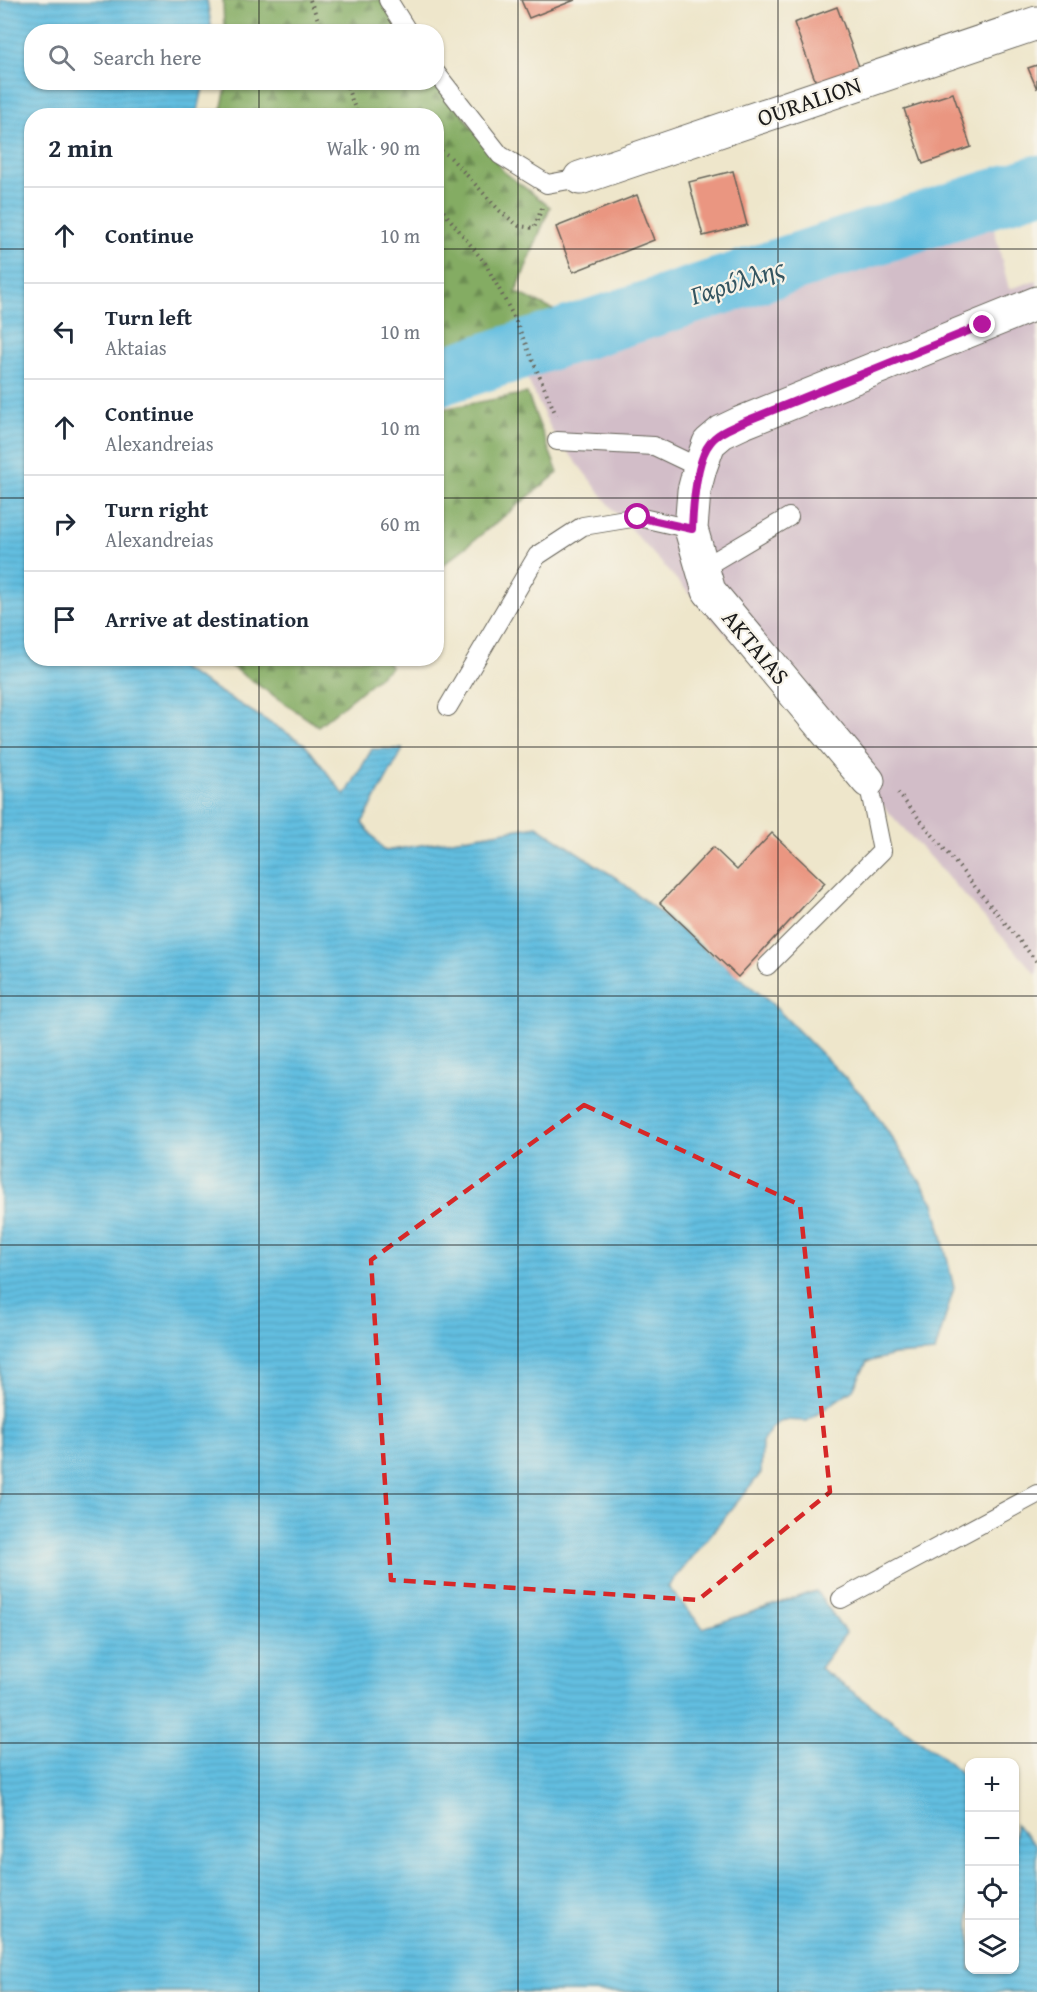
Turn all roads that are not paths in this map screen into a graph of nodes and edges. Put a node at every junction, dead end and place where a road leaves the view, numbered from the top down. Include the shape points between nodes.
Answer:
1 (388, 0) edge
2 (1037, 23) edge
3 (403, 24) edge
4 (444, 83) edge
5 (580, 178) joint
6 (1037, 303) edge
7 (557, 441) dead end
8 (697, 479) junction
9 (789, 518) dead end
10 (692, 529) junction
11 (701, 563) junction
12 (448, 706) dead end
13 (868, 781) joint
14 (767, 966) dead end
15 (1037, 1494) edge
16 (841, 1599) dead end

1 - 3 lane
2 - 5 street, OURALION
4 - 5 lane via 500,155 547,184
6 - 8 street via 722,432 709,443
7 - 8 lane via 654,447
8 - 10 street, AKTAIAS
9 - 11 lane via 712,562
10 - 11 street, AKTAIAS
10 - 12 lane via 638,517 584,526 537,556
11 - 13 street, AKTAIAS via 709,591
13 - 14 lane via 882,852
15 - 16 lane

